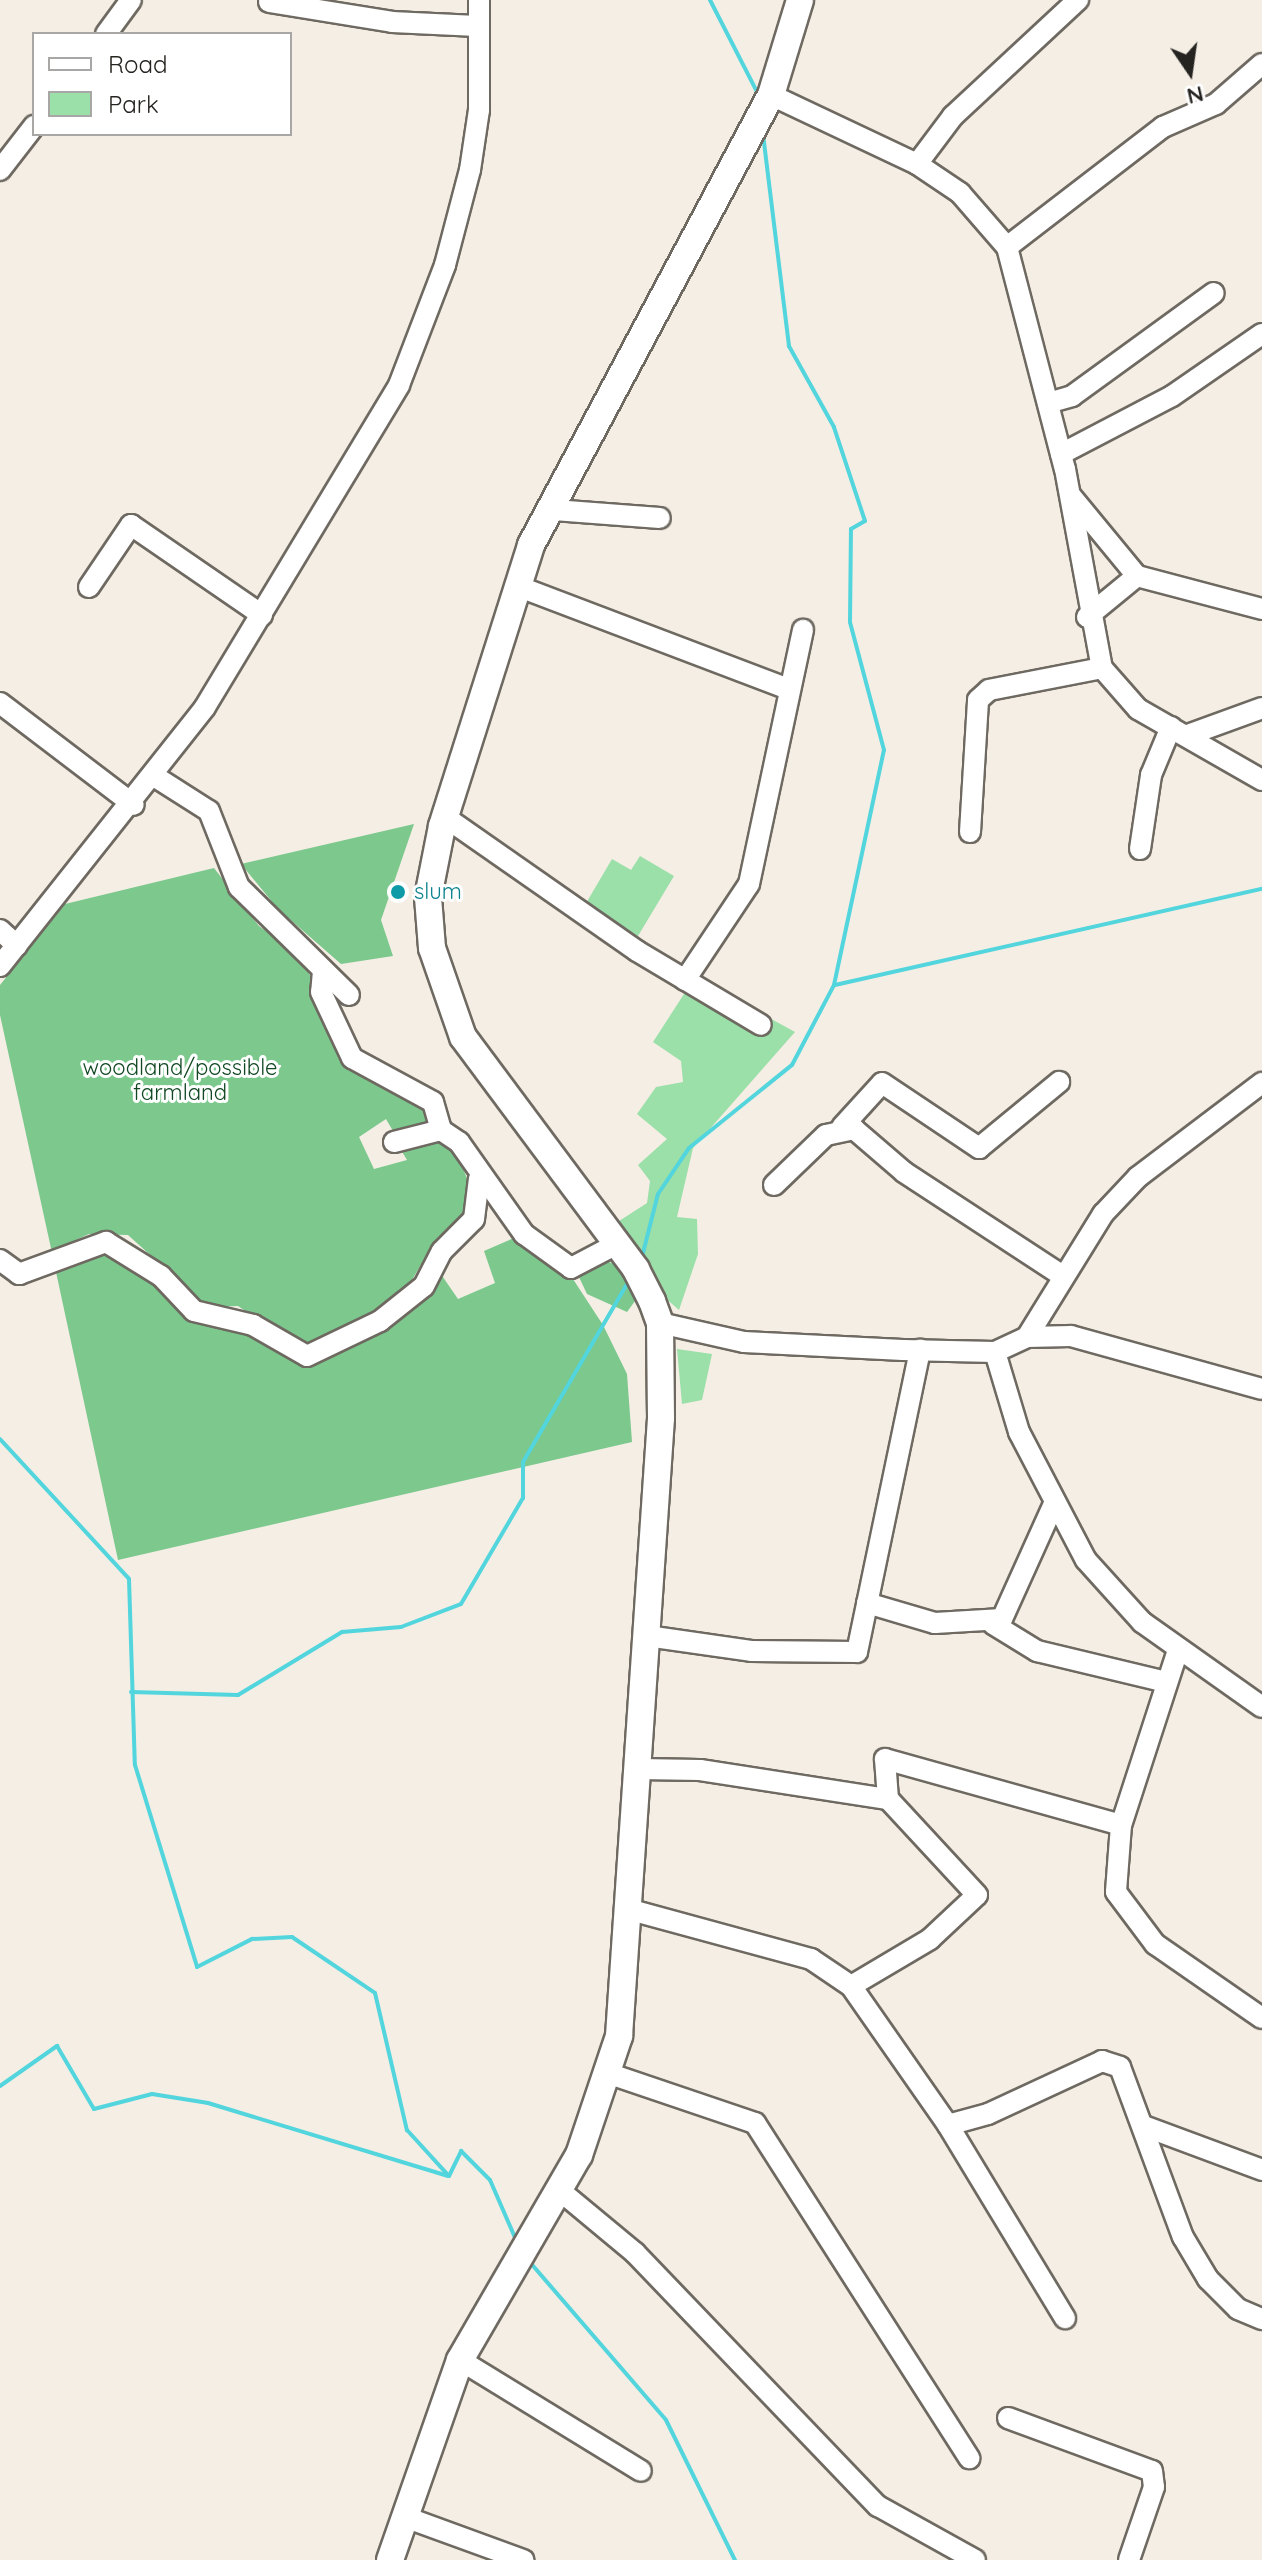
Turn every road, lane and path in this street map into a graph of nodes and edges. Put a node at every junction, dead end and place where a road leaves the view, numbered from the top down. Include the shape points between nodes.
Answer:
1 (131, 0) edge
2 (479, 0) edge
3 (800, 0) edge
4 (1078, 0) edge
5 (269, 2) edge
6 (477, 26) junction
7 (107, 32) edge
8 (1262, 64) edge
9 (771, 95) junction
10 (32, 129) edge
11 (917, 164) junction
12 (0, 170) edge
13 (1007, 247) junction
14 (1214, 293) dead end
15 (1262, 334) edge
16 (1048, 403) junction
17 (1061, 454) junction
18 (1071, 496) junction
19 (554, 510) junction
20 (660, 518) dead end
21 (1137, 576) junction
22 (517, 586) junction
23 (89, 587) dead end
24 (1262, 609) edge
25 (262, 615) junction
26 (1087, 617) junction
27 (803, 630) dead end
28 (1102, 668) junction
29 (785, 688) junction
30 (0, 703) edge
31 (1262, 708) edge
32 (1179, 731) junction
33 (154, 776) junction
34 (1262, 780) edge
35 (134, 805) junction
36 (445, 817) junction
37 (970, 832) dead end
38 (1140, 849) dead end
39 (0, 930) edge
40 (17, 946) junction
41 (0, 966) edge
42 (323, 971) junction
43 (685, 980) junction
44 (349, 995) dead end
45 (761, 1025) dead end
46 (1059, 1082) dead end
47 (1262, 1083) edge
48 (842, 1127) junction
49 (441, 1130) junction
50 (394, 1142) dead end
51 (479, 1178) junction
52 (774, 1185) dead end
53 (617, 1244) junction
54 (0, 1260) edge
55 (1060, 1274) junction
56 (660, 1323) junction
57 (1027, 1337) junction
58 (920, 1350) junction
59 (995, 1352) junction
60 (1262, 1389) edge
61 (1054, 1504) junction
62 (867, 1603) junction
63 (993, 1624) junction
64 (647, 1636) junction
65 (1178, 1650) junction
66 (1166, 1682) junction
67 (1262, 1707) edge
68 (639, 1769) junction
69 (888, 1799) junction
70 (1121, 1825) junction
71 (631, 1910) junction
72 (851, 1986) junction
73 (1262, 2018) edge
74 (610, 2074) junction
75 (948, 2125) junction
76 (1144, 2126) junction
77 (1262, 2170) edge
78 (558, 2189) junction
79 (1065, 2318) dead end
80 (1262, 2319) edge
81 (460, 2360) junction
82 (1008, 2418) dead end
83 (969, 2458) dead end
84 (641, 2471) dead end
85 (405, 2517) junction
86 (390, 2560) edge
87 (523, 2560) edge
88 (975, 2560) edge
89 (1129, 2560) edge

1 - 7 street
2 - 6 street
3 - 9 main road
4 - 11 street via 953,116
5 - 6 street via 392,22
6 - 25 street via 479,110 470,170 422,331 363,455
8 - 13 street via 1216,104 1163,127
9 - 11 street
9 - 19 main road
10 - 12 street
11 - 13 street via 960,193
13 - 16 street
14 - 16 street via 1072,396
15 - 17 street via 1172,396
16 - 17 street
17 - 18 street
18 - 21 street
18 - 26 street
19 - 20 street
19 - 22 main road
21 - 24 street
21 - 26 street
22 - 29 street
22 - 36 main road
23 - 25 street via 131,525
25 - 33 street
26 - 28 street
27 - 29 street
28 - 32 street via 1118,693
28 - 37 street via 989,690 978,700
29 - 43 street via 749,884
30 - 35 street
31 - 32 street
32 - 34 street
32 - 38 street via 1157,754
33 - 35 street
33 - 42 street via 209,811 239,887
35 - 40 street
36 - 43 street
36 - 53 main road via 428,897 449,1004 520,1119
39 - 40 street
40 - 41 street
42 - 44 street
42 - 49 street via 321,992 352,1058 433,1102
43 - 45 street
46 - 48 street via 979,1148 882,1083
47 - 55 street via 1138,1177
48 - 52 street
48 - 55 street
49 - 50 street
49 - 51 street via 459,1142
51 - 53 street via 524,1234 571,1268
51 - 54 street via 474,1219 442,1251 424,1286 380,1321 307,1356 253,1325 194,1311 161,1276 106,1242 19,1274
53 - 56 main road
55 - 57 street
56 - 58 street via 744,1342
56 - 64 main road
57 - 59 street
57 - 60 street via 1102,1342
58 - 59 street
58 - 62 street
59 - 61 street via 1019,1432
61 - 63 street via 1021,1587
61 - 65 street via 1113,1592
62 - 63 street via 935,1623
62 - 64 street via 852,1654 751,1651
63 - 66 street via 1037,1651
64 - 68 main road
65 - 66 street
65 - 67 street
66 - 70 street
68 - 69 street via 700,1770
68 - 71 main road
69 - 70 street via 888,1759
69 - 72 street via 977,1895 930,1939
70 - 73 street via 1116,1892 1124,1911 1155,1944
71 - 72 street via 811,1959
71 - 74 main road
72 - 75 street
74 - 78 main road
74 - 83 street via 755,2123
75 - 76 street via 988,2114 1102,2061 1120,2067
75 - 79 street
76 - 77 street
76 - 80 street via 1195,2258 1238,2309
78 - 81 main road
78 - 88 street via 635,2253 878,2506
81 - 84 street
81 - 85 main road
82 - 89 street via 1152,2471 1154,2487
85 - 86 main road
85 - 87 street

